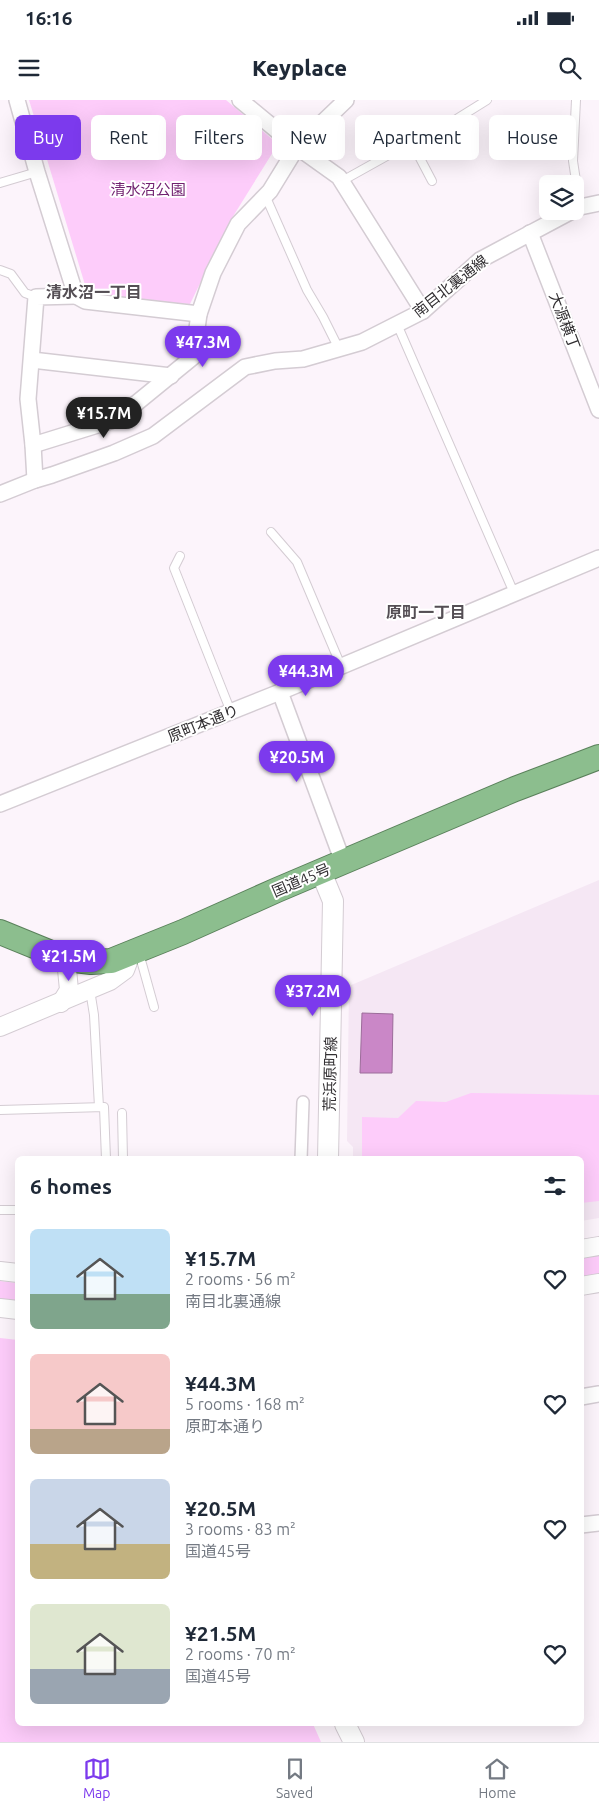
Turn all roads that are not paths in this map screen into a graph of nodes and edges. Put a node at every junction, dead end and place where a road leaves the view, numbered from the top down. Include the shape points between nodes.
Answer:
1 (17, 100) edge
2 (240, 100) edge
3 (487, 100) edge
4 (576, 100) edge
5 (343, 101) edge
6 (329, 115) edge
7 (463, 115) edge
8 (272, 126) edge
9 (288, 160) edge
10 (315, 160) edge
11 (381, 160) edge
12 (421, 160) edge
13 (37, 172) junction
14 (574, 175) edge
15 (342, 181) junction
16 (432, 181) dead end
17 (0, 183) edge
18 (265, 195) junction
19 (599, 204) edge
20 (584, 207) edge
21 (555, 220) edge
22 (530, 233) junction
23 (0, 270) edge
24 (76, 296) junction
25 (36, 297) junction
26 (423, 311) junction
27 (200, 314) junction
28 (397, 324) junction
29 (339, 349) junction
30 (32, 360) junction
31 (171, 376) junction
32 (599, 410) edge
33 (33, 445) junction
34 (35, 480) junction
35 (0, 494) edge
36 (271, 532) dead end
37 (180, 556) dead end
38 (599, 558) edge
39 (514, 593) junction
40 (341, 666) junction
41 (280, 692) junction
42 (231, 712) junction
43 (599, 756) edge
44 (0, 804) edge
45 (343, 862) junction
46 (321, 872) junction
47 (0, 932) edge
48 (134, 952) junction
49 (66, 959) junction
50 (90, 990) junction
51 (61, 1002) junction
52 (154, 1007) dead end
53 (0, 1027) edge
54 (303, 1102) dead end
55 (99, 1107) junction
56 (0, 1110) edge
57 (122, 1113) dead end
58 (106, 1156) edge
59 (123, 1156) edge
60 (301, 1156) edge
61 (328, 1156) edge
62 (0, 1210) edge
63 (15, 1210) edge
64 (599, 1246) edge
65 (584, 1248) edge
66 (0, 1271) edge
67 (15, 1273) edge
68 (599, 1283) edge
69 (584, 1286) edge
70 (0, 1308) edge
71 (15, 1310) edge
72 (599, 1394) edge
73 (584, 1396) edge
74 (599, 1523) edge
75 (584, 1525) edge
76 (346, 1726) edge
77 (354, 1742) edge

1 - 13 street
2 - 8 street
3 - 7 lane
4 - 14 lane
5 - 6 street
9 - 18 street
10 - 15 street
11 - 15 lane
12 - 16 lane
13 - 17 lane
13 - 24 street
15 - 26 street
18 - 27 street via 238,224 214,273
18 - 29 lane via 307,290
19 - 20 street, 南目北裏通線
21 - 22 street, 南目北裏通線
22 - 26 street, 南目北裏通線 via 480,260
22 - 32 street, 大源横丁
23 - 25 lane via 10,274 25,293
24 - 25 street
24 - 27 street via 85,301
25 - 30 street
26 - 28 street, 南目北裏通線
27 - 31 street via 193,357
28 - 29 street, 南目北裏通線 via 362,342
28 - 39 lane
29 - 34 street, 南目北裏通線 via 303,360 275,360 245,367 153,436
30 - 31 street
30 - 33 street via 28,399
31 - 33 street via 117,419
33 - 34 street
34 - 35 street, 南目北裏通線
36 - 40 lane via 297,562
37 - 42 lane via 174,568
38 - 39 street, 原町本通り
39 - 40 street, 原町本通り
40 - 41 street, 原町本通り
41 - 42 street, 原町本通り
41 - 45 street
42 - 44 street, 原町本通り
43 - 45 highway, 国道45号
45 - 46 highway, 国道45号
46 - 48 highway, 国道45号
46 - 61 main road, 荒浜原町線 via 333,901
47 - 49 highway, 国道45号
48 - 49 highway, 国道45号 via 111,961
48 - 50 street via 125,970
48 - 52 lane
49 - 51 street via 69,990
50 - 51 street
50 - 55 lane
51 - 53 street
54 - 60 street
55 - 56 lane
55 - 58 lane via 104,1106
57 - 59 lane
62 - 63 lane
64 - 65 street
66 - 67 street
68 - 69 street
70 - 71 street
72 - 73 street
74 - 75 street
76 - 77 main road

